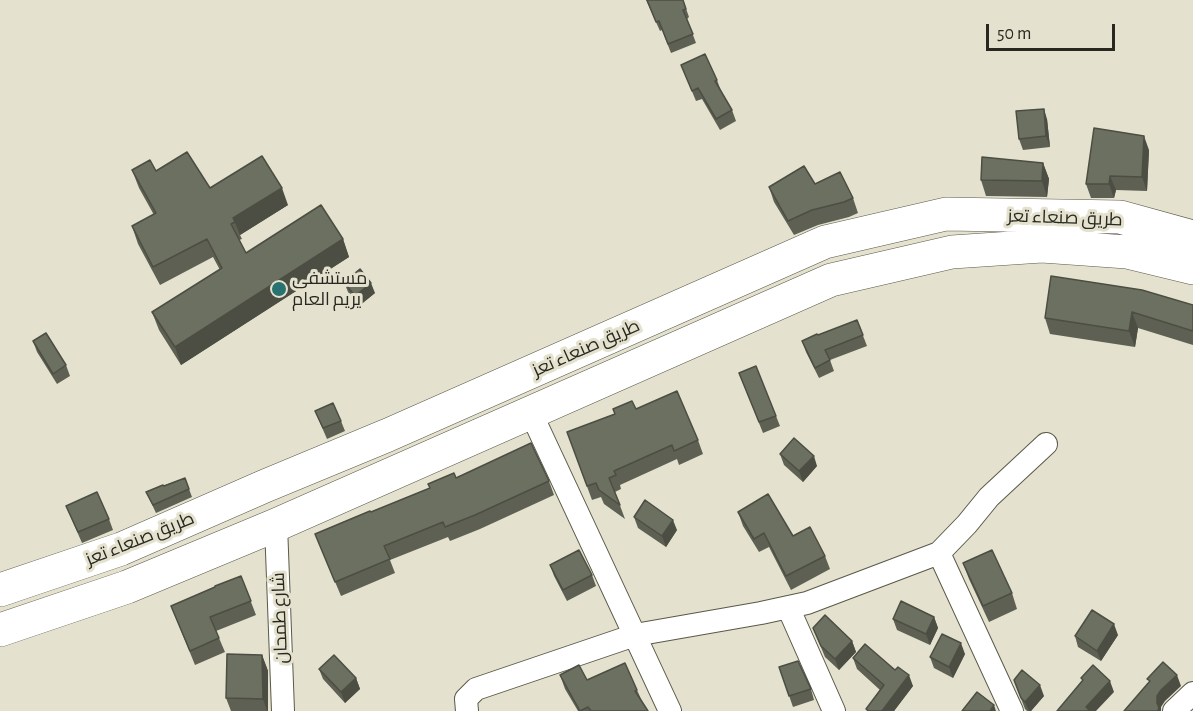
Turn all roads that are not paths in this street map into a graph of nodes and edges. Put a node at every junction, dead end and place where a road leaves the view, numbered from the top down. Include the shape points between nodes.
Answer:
1 (1193, 237) edge
2 (1193, 268) edge
3 (531, 413) junction
4 (1046, 444) dead end
5 (265, 486) junction
6 (276, 525) junction
7 (939, 553) junction
8 (0, 590) edge
9 (788, 607) junction
10 (0, 630) edge
11 (635, 635) junction
12 (1193, 693) edge
13 (284, 711) edge
14 (467, 711) edge
15 (670, 711) edge
16 (834, 711) edge
17 (1012, 711) edge
18 (1174, 711) edge

1 - 5 highway, طريق صنعاء تعز via 1120,218 946,214 825,242
2 - 3 highway, طريق صنعاء تعز via 1127,252 1041,246 952,252 831,280
3 - 6 highway, طريق صنعاء تعز
3 - 11 street
4 - 7 street via 989,497
5 - 6 highway
5 - 8 highway, طريق صنعاء تعز via 121,549
6 - 10 highway, طريق صنعاء تعز via 128,587
6 - 13 street, شارع طمحان
7 - 9 street
7 - 17 street
9 - 11 street
9 - 16 street
11 - 14 street via 476,689 466,699
11 - 15 street
12 - 18 street

